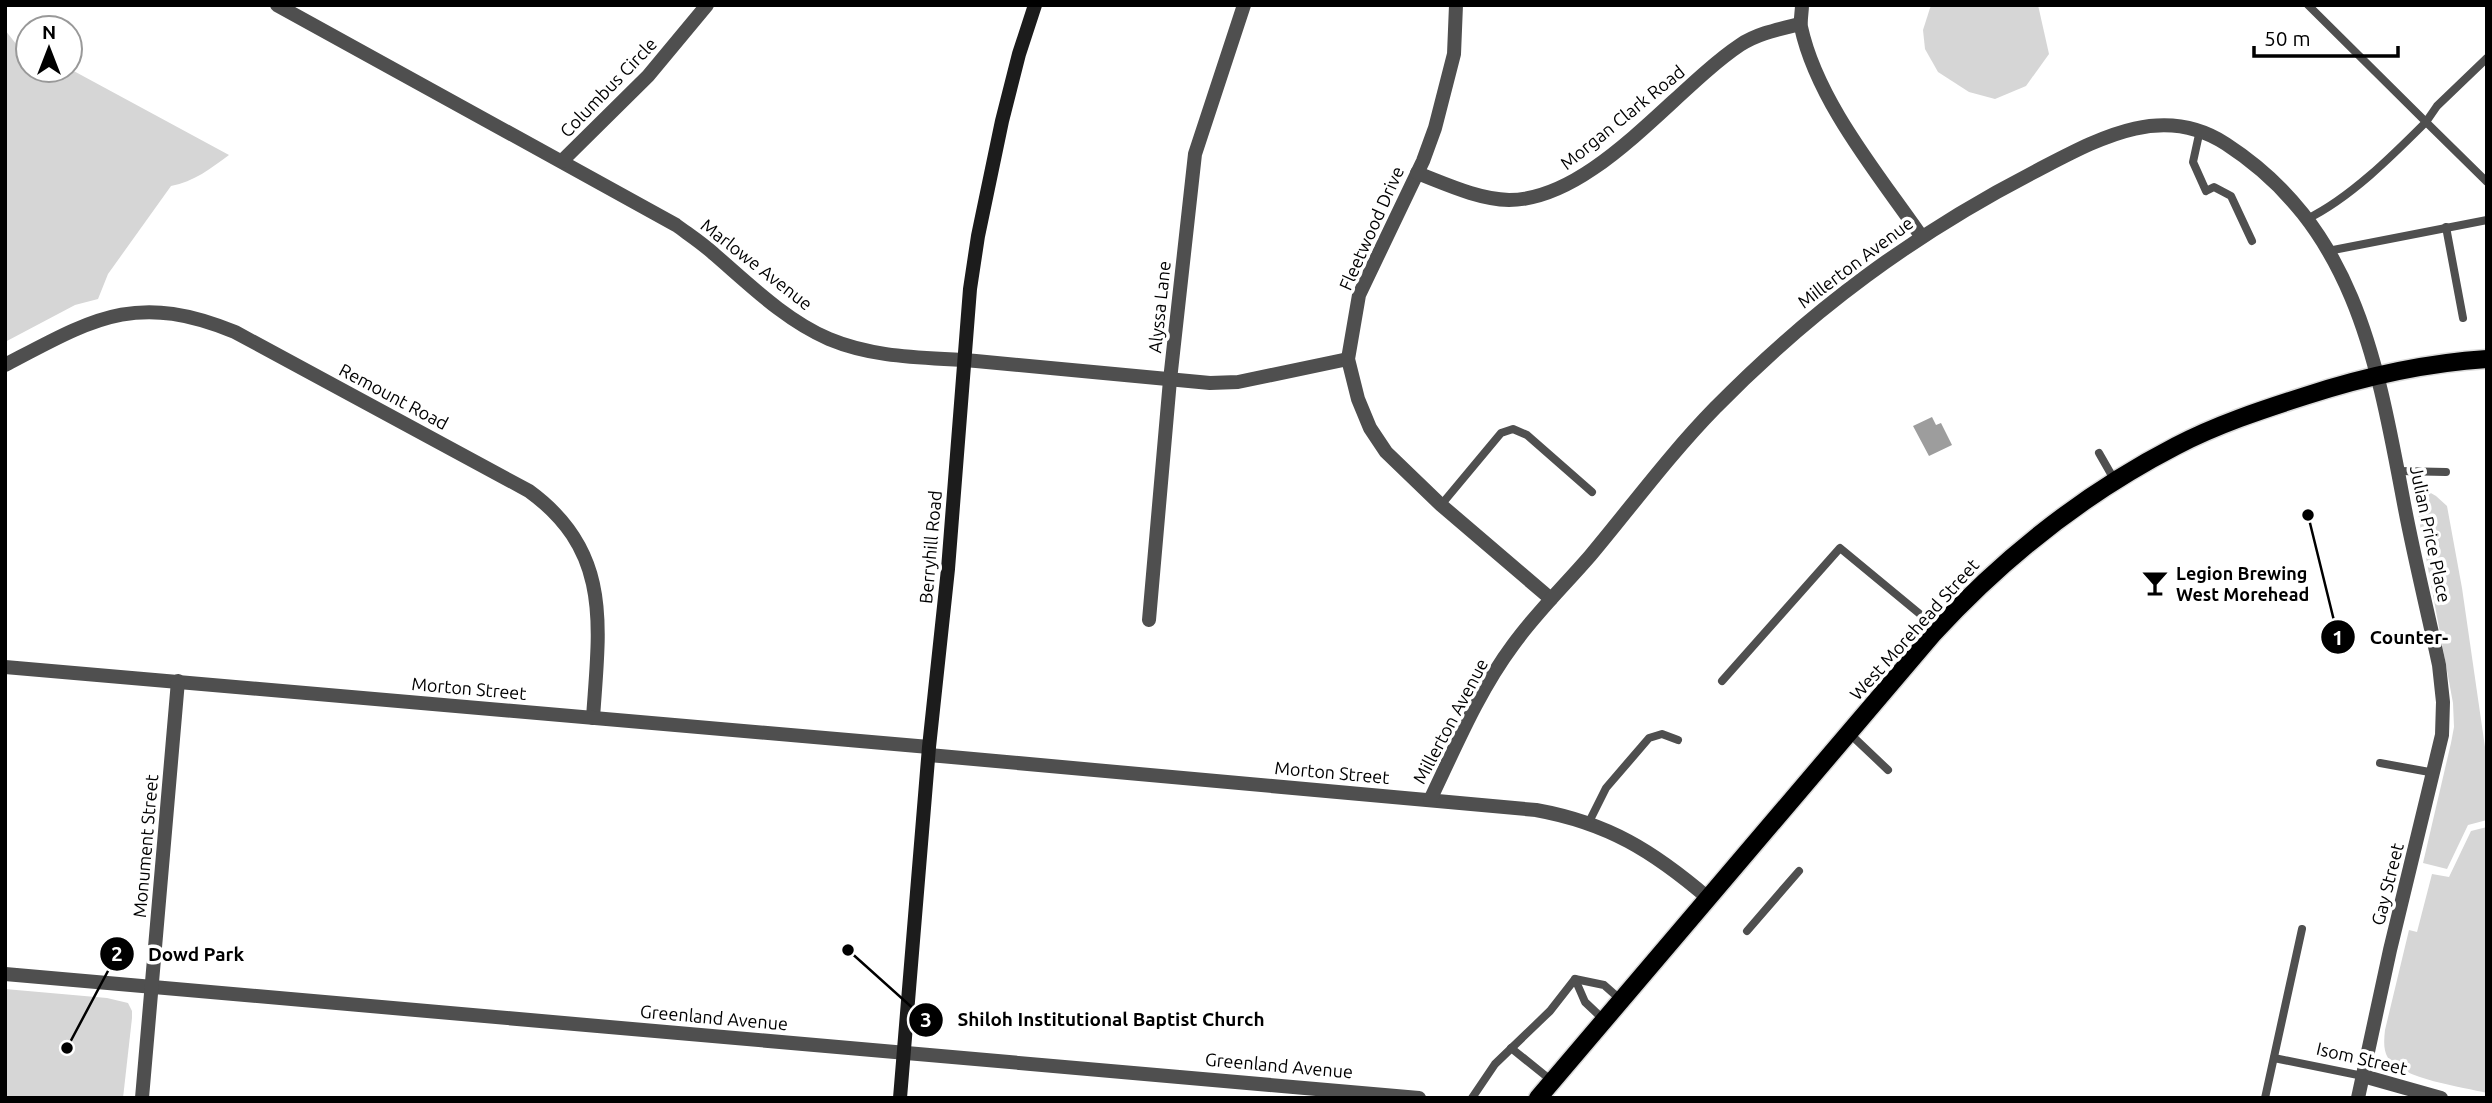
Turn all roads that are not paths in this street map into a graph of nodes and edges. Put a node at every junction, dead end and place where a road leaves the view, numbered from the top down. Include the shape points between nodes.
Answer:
1 (277, 5) edge
2 (707, 5) edge
3 (1035, 5) edge
4 (1244, 5) edge
5 (1456, 5) edge
6 (1802, 5) edge
7 (2308, 5) edge
8 (1800, 24) junction
9 (2487, 58) edge
10 (2426, 122) junction
11 (2200, 130) junction
12 (562, 161) junction
13 (1417, 173) junction
14 (2487, 182) edge
15 (2307, 219) junction
16 (2487, 220) edge
17 (2446, 227) junction
18 (1921, 236) junction
19 (2252, 241) dead end
20 (2328, 251) junction
21 (2463, 318) dead end
22 (1348, 359) junction
23 (2487, 359) edge
24 (964, 360) junction
25 (5, 365) edge
26 (2379, 375) junction
27 (1170, 380) junction
28 (2099, 453) dead end
29 (2399, 471) junction
30 (2446, 472) dead end
31 (2115, 481) junction
32 (1592, 492) dead end
33 (1441, 505) junction
34 (1551, 598) junction
35 (1149, 620) dead end
36 (1938, 629) junction
37 (5, 667) edge
38 (178, 681) junction
39 (1723, 681) dead end
40 (2443, 702) joint
41 (593, 718) junction
42 (1849, 733) junction
43 (1678, 740) dead end
44 (929, 751) junction
45 (2380, 763) dead end
46 (1888, 770) dead end
47 (2435, 773) junction
48 (1430, 800) junction
49 (1588, 824) junction
50 (1799, 871) dead end
51 (1708, 898) junction
52 (2302, 929) dead end
53 (1747, 931) dead end
54 (5, 975) edge
55 (1576, 979) junction
56 (153, 988) junction
57 (1621, 1000) junction
58 (1604, 1020) junction
59 (1511, 1048) junction
60 (904, 1053) junction
61 (2274, 1058) junction
62 (2363, 1076) junction
63 (1552, 1081) junction
64 (142, 1098) edge
65 (900, 1098) edge
66 (1419, 1098) edge
67 (1472, 1098) edge
68 (1538, 1098) edge
69 (2265, 1098) edge
70 (2358, 1098) edge
71 (2441, 1098) edge

1 - 12 street, Marlowe Avenue
2 - 12 street, Columbus Circle via 668,54
3 - 24 street, Berryhill Road via 1002,121 978,236
4 - 27 street, Alyssa Lane via 1195,154
5 - 13 street, Fleetwood Drive via 1449,79
6 - 8 street
7 - 10 lane
8 - 13 street, Morgan Clark Road via 1741,44 1567,186 1536,198 1507,200 1478,195
8 - 18 street via 1832,107
9 - 10 lane
10 - 14 lane
10 - 15 lane via 2329,208
11 - 15 street, Millerton Avenue via 2260,169
11 - 18 street, Millerton Avenue via 2158,124 2125,131 2009,184
11 - 19 lane via 2193,162 2206,191 2214,187 2231,196
12 - 24 street, Marlowe Avenue via 676,225 775,307 829,339 898,357
13 - 22 street, Fleetwood Drive via 1359,295
15 - 20 street, Millerton Avenue
16 - 17 lane
17 - 20 lane
17 - 21 lane
18 - 34 street, Millerton Avenue via 1821,309 1712,411
20 - 26 street, Millerton Avenue via 2355,304
22 - 27 street, Marlowe Avenue via 1238,382
22 - 33 street, Fleetwood Drive via 1370,428 1386,452
23 - 26 main road, West Morehead Street
24 - 27 street, Marlowe Avenue
24 - 44 street, Berryhill Road
25 - 41 street, Remount Road via 95,320 126,313 158,312 205,320 529,491 571,532 595,586 599,621
26 - 29 street, Julian Price Place
26 - 31 main road, West Morehead Street via 2259,411 2178,445
27 - 35 street, Alyssa Lane
28 - 31 lane
29 - 30 lane
29 - 40 street, Julian Price Place
31 - 36 main road, West Morehead Street via 2019,549
32 - 33 lane via 1527,435 1513,429 1502,433
33 - 34 street, Fleetwood Drive
34 - 48 street, Millerton Avenue via 1480,696
36 - 39 lane via 1840,548
36 - 42 main road, West Morehead Street
37 - 38 street, Morton Street
38 - 41 street, Morton Street
38 - 56 street, Monument Street
40 - 47 street, Gay Street
41 - 44 street, Morton Street
42 - 46 lane
42 - 51 main road, West Morehead Street
43 - 49 lane via 1662,734 1649,738 1606,788
44 - 48 street, Morton Street
44 - 60 street, Berryhill Road
45 - 47 lane
47 - 62 street, Gay Street
48 - 49 street, Morton Street via 1536,810
49 - 51 street, Morton Street via 1643,848
50 - 53 lane
51 - 57 main road, West Morehead Street
52 - 61 lane
54 - 56 street, Greenland Avenue
55 - 57 lane via 1604,985
55 - 58 lane via 1585,1002
55 - 59 lane
56 - 60 street, Greenland Avenue
56 - 64 street, Monument Street
57 - 58 main road, West Morehead Street
58 - 63 main road, West Morehead Street
59 - 63 lane
59 - 67 lane
60 - 65 street, Berryhill Road
60 - 66 street, Greenland Avenue
61 - 62 lane, Isom Street
61 - 69 lane
62 - 70 street, Gay Street
62 - 71 street, Isom Street
63 - 68 main road, West Morehead Street

